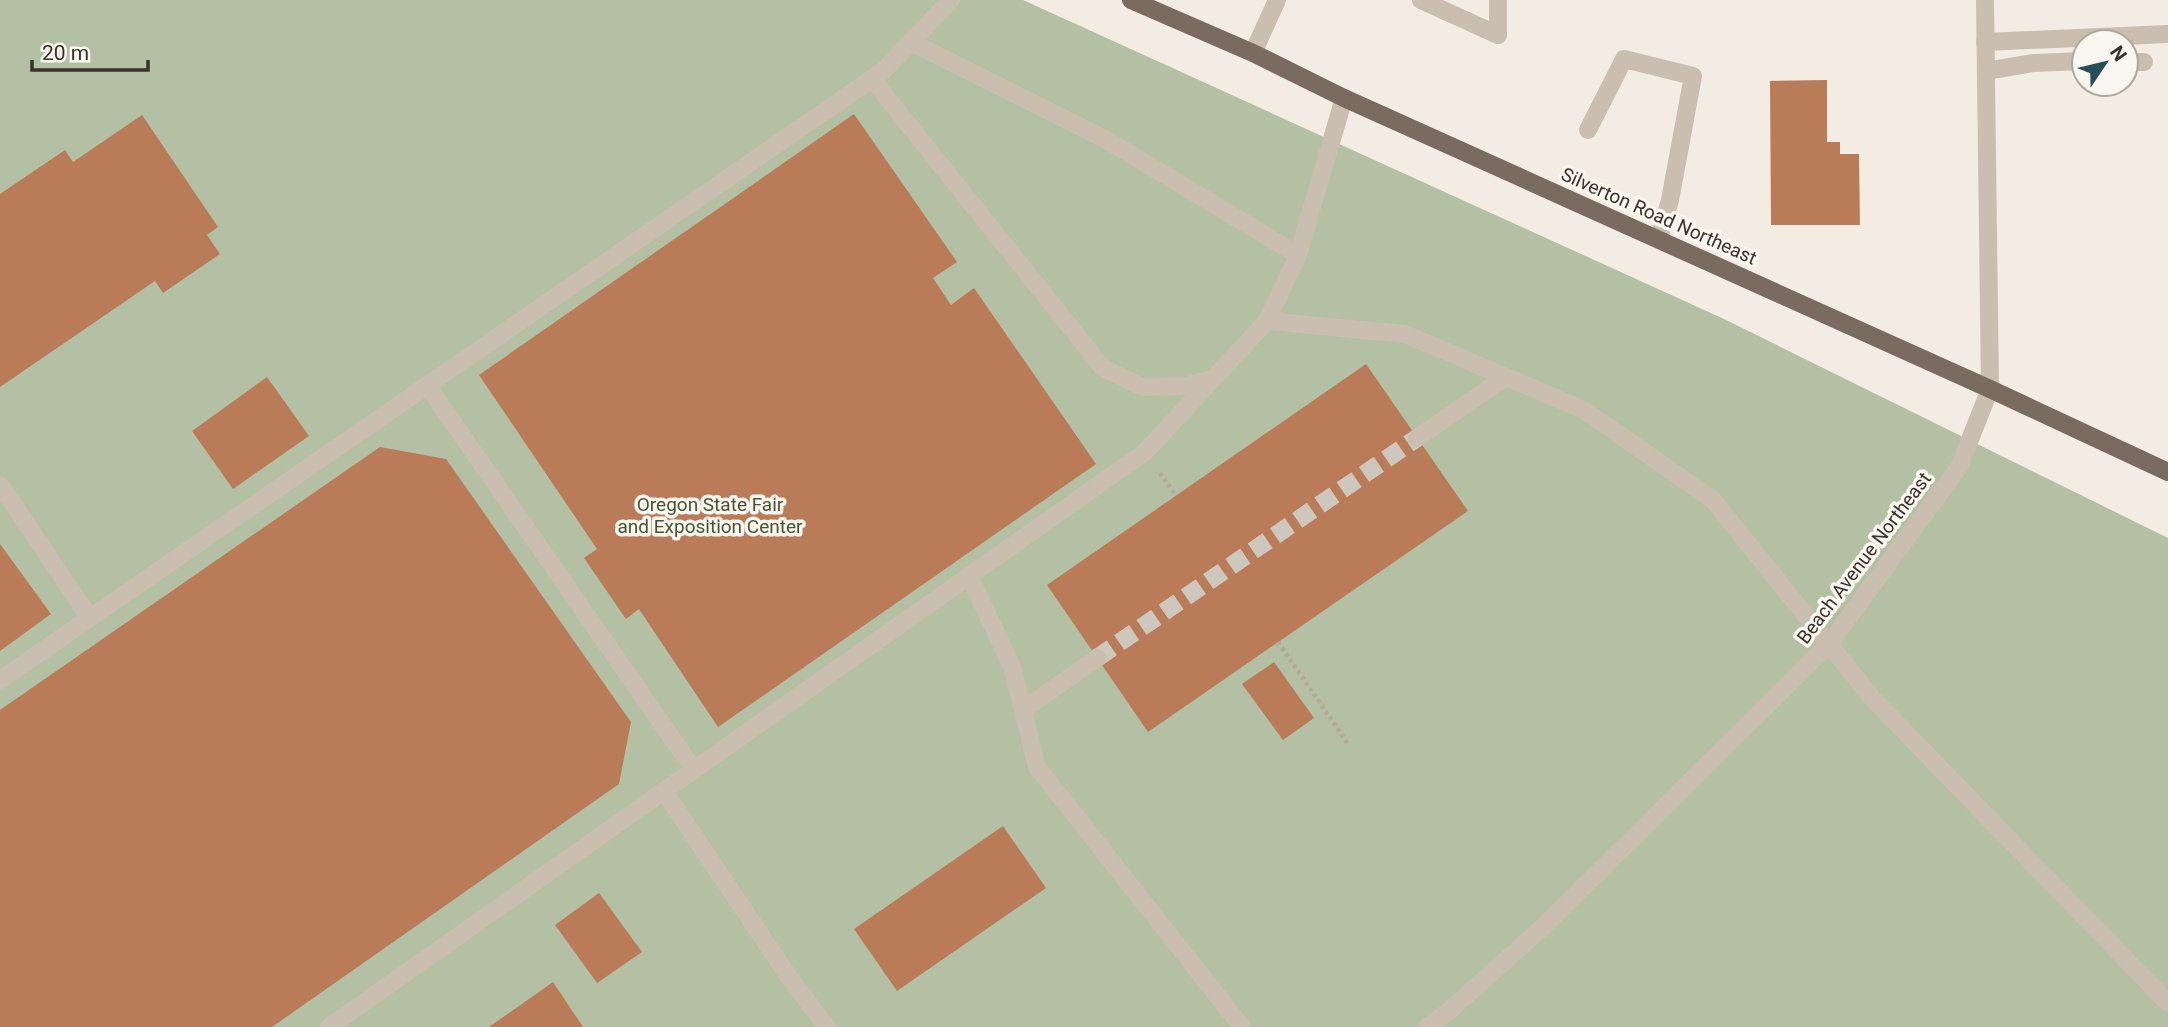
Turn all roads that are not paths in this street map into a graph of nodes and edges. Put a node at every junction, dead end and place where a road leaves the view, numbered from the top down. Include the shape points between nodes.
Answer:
1 (951, 0) edge
2 (1131, 0) edge
3 (1277, 0) edge
4 (1421, 0) edge
5 (1498, 0) edge
6 (1985, 0) edge
7 (2168, 34) edge
8 (911, 42) junction
9 (1985, 42) junction
10 (1253, 53) junction
11 (2070, 62) edge
12 (1986, 71) junction
13 (872, 79) junction
14 (1344, 98) junction
15 (1588, 130) dead end
16 (1659, 239) junction
17 (1298, 255) junction
18 (1268, 321) junction
19 (1506, 377) junction
20 (1213, 379) junction
21 (427, 385) junction
22 (1990, 388) junction
23 (1417, 438) tunnel mouth
24 (2168, 472) edge
25 (0, 485) edge
26 (969, 576) junction
27 (90, 618) junction
28 (1829, 644) junction
29 (1097, 658) tunnel mouth
30 (0, 680) edge
31 (1023, 710) junction
32 (694, 770) junction
33 (664, 791) junction
34 (2168, 1003) edge
35 (328, 1027) edge
36 (827, 1027) edge
37 (1242, 1027) edge
38 (1427, 1027) edge

1 - 8 street
2 - 10 main road, Silverton Road Northeast
3 - 10 street
4 - 5 street via 1498,35
6 - 9 street, Beach Avenue Northeast
7 - 9 street
8 - 13 street
8 - 17 street via 1105,139
9 - 12 street, Beach Avenue Northeast
10 - 14 main road, Silverton Road Northeast
11 - 12 street
12 - 22 street, Beach Avenue Northeast
13 - 20 street via 1102,368 1142,387 1185,386
13 - 21 street
14 - 16 main road, Silverton Road Northeast
14 - 17 street
15 - 16 street via 1623,59 1693,76
16 - 22 main road, Silverton Road Northeast
17 - 18 street
18 - 19 street via 1405,334
18 - 20 street
19 - 23 street
19 - 28 street via 1584,410 1713,500
20 - 26 street via 1145,452
21 - 27 street
21 - 32 street
22 - 24 main road, Silverton Road Northeast
22 - 28 street, Beach Avenue Northeast via 1959,467
25 - 27 street
26 - 31 street via 1012,666
26 - 32 street
27 - 30 street
28 - 34 street via 1873,699
28 - 38 street, Beach Avenue Northeast via 1545,925
29 - 31 street
31 - 37 street via 1037,767
32 - 33 street
33 - 35 street
33 - 36 street

